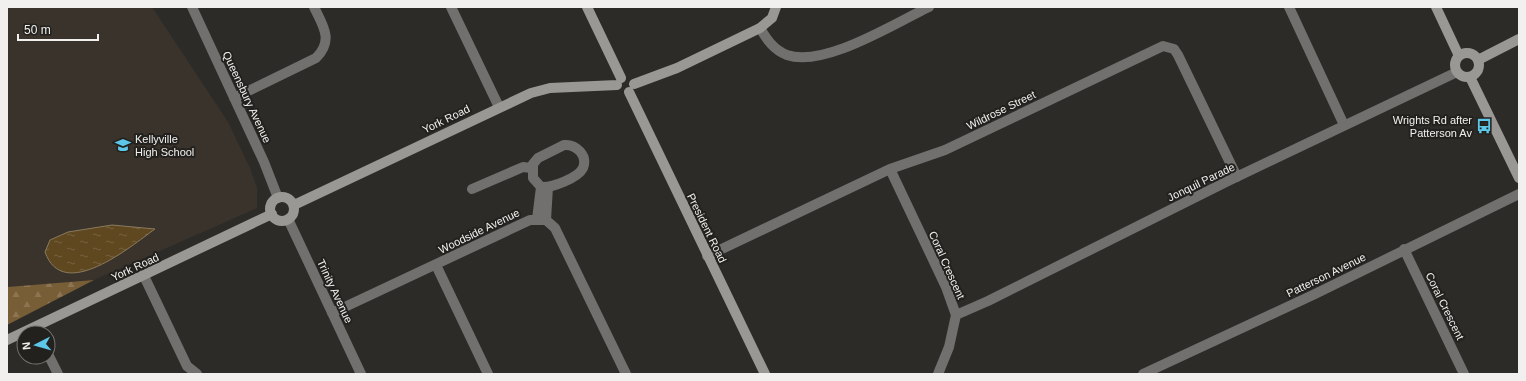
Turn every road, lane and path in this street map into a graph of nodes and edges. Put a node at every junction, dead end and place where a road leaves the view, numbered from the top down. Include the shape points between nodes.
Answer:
1 (192, 7) edge
2 (314, 7) edge
3 (451, 7) edge
4 (586, 7) edge
5 (776, 7) edge
6 (929, 7) edge
7 (1289, 7) edge
8 (1436, 7) edge
9 (760, 28) junction
10 (1519, 39) edge
11 (1459, 56) junction
12 (1478, 60) junction
13 (1457, 72) junction
14 (1470, 77) junction
15 (619, 82) junction
16 (631, 88) junction
17 (234, 98) junction
18 (499, 107) junction
19 (1344, 125) junction
20 (531, 168) junction
21 (890, 169) junction
22 (1237, 177) junction
23 (1519, 178) edge
24 (544, 187) junction
25 (472, 189) dead end
26 (1519, 194) edge
27 (278, 198) junction
28 (294, 205) junction
29 (272, 214) junction
30 (288, 219) junction
31 (542, 220) junction
32 (1404, 249) junction
33 (707, 256) junction
34 (436, 265) junction
35 (144, 276) junction
36 (332, 313) junction
37 (956, 315) junction
38 (46, 325) edge
39 (54, 365) edge
40 (58, 374) edge
41 (197, 374) edge
42 (361, 374) edge
43 (488, 374) edge
44 (626, 374) edge
45 (765, 374) edge
46 (938, 374) edge
47 (1142, 374) edge
48 (1464, 374) edge

1 - 17 street, Queensbury Avenue
2 - 17 street via 330,47 316,58
3 - 18 street
4 - 15 street
5 - 9 street via 772,18
6 - 9 street via 850,46 807,58 787,55 770,45
7 - 19 street
8 - 11 street
9 - 16 street
10 - 12 street
11 - 12 street via 1469,54
11 - 13 street via 1456,63
12 - 14 street via 1478,70
13 - 14 street
13 - 19 street, Jonquil Parade
14 - 23 street
15 - 16 street via 622,92
15 - 16 street via 628,77 632,79
15 - 18 street, York Road via 550,88
16 - 33 street, President Road
17 - 27 street, Queensbury Avenue
18 - 28 street, York Road
19 - 22 street, Jonquil Parade
20 - 24 street via 533,178
20 - 24 street via 538,158 564,145 579,149 584,162 583,168 576,175
20 - 25 street via 523,167
21 - 22 street, Wildrose Street via 945,150 1163,46 1169,46 1178,55
21 - 33 street, Wildrose Street
21 - 37 street, Coral Crescent via 946,287
22 - 37 street, Jonquil Parade
24 - 31 street
26 - 32 street, Patterson Avenue
27 - 28 street via 286,197
27 - 29 street via 271,206
28 - 30 street via 294,212
29 - 30 street via 277,219
29 - 35 street, York Road
30 - 36 street, Trinity Avenue
31 - 34 street, Woodside Avenue via 530,220
31 - 44 street via 555,228
32 - 47 street, Patterson Avenue via 1315,294
32 - 48 street, Coral Crescent
33 - 45 street, President Road
34 - 36 street, Woodside Avenue
34 - 43 street
35 - 38 street, York Road
35 - 41 street via 188,366
36 - 42 street, Trinity Avenue
37 - 46 street, Coral Crescent via 949,347
39 - 40 street

